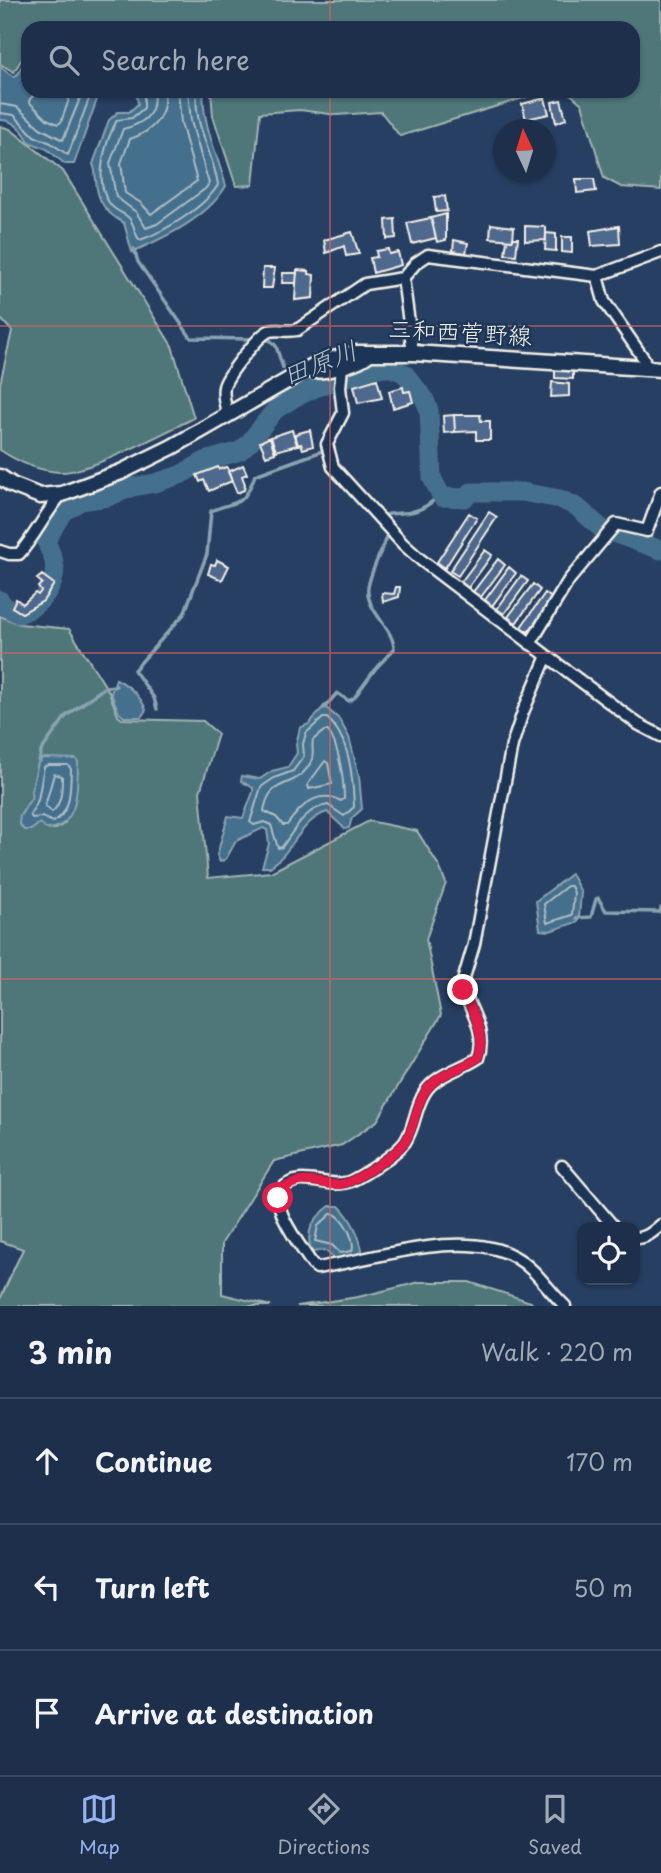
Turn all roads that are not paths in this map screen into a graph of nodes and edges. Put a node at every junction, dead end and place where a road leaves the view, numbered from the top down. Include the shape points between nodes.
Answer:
1 (661, 251) edge
2 (597, 276) junction
3 (402, 278) junction
4 (373, 351) junction
5 (413, 353) junction
6 (643, 367) junction
7 (661, 369) edge
8 (304, 370) junction
9 (342, 371) junction
10 (227, 415) junction
11 (0, 477) edge
12 (661, 492) edge
13 (62, 494) junction
14 (0, 551) edge
15 (530, 644) junction
16 (547, 656) junction
17 (661, 736) edge
18 (562, 1166) dead end
19 (610, 1222) edge
20 (661, 1225) edge
21 (640, 1237) edge
22 (565, 1306) edge

1 - 2 street
2 - 3 street via 428,255
2 - 6 street via 604,301 644,359
3 - 5 street
3 - 10 street via 365,284 297,330 272,330 262,335 226,380
4 - 5 main road, 三和西菅野線
4 - 8 main road, 三和西菅野線 via 329,359
4 - 9 street via 369,358
5 - 6 main road, 三和西菅野線
6 - 7 main road, 三和西菅野線
8 - 9 street
8 - 10 main road, 三和西菅野線
9 - 15 street via 343,413 327,444 333,467 403,544
10 - 13 main road, 三和西菅野線 via 121,472
11 - 13 main road, 三和西菅野線 via 40,496
12 - 15 street via 647,531 616,524 569,579
13 - 14 street via 19,554
15 - 16 street
16 - 17 street
16 - 22 street via 512,745 463,981 482,1037 478,1058 436,1080 425,1092 405,1142 392,1154 352,1181 336,1186 302,1180 282,1189 278,1198 290,1231 317,1268 411,1248 492,1248 517,1258
18 - 19 street
20 - 21 street

